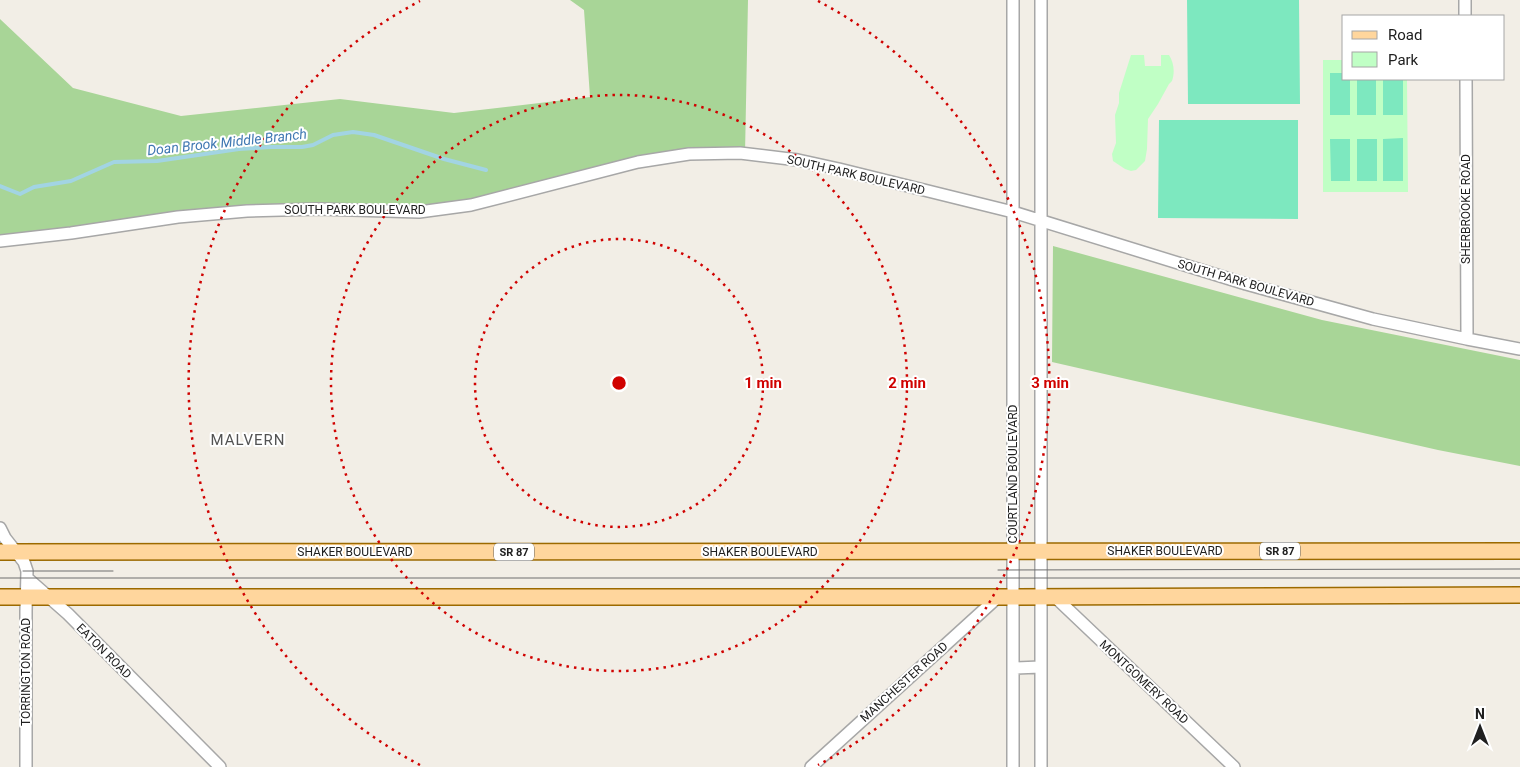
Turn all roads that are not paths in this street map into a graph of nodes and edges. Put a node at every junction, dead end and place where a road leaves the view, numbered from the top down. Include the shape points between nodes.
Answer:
1 (1013, 0) edge
2 (1040, 0) edge
3 (1465, 0) edge
4 (1465, 15) edge
5 (1466, 80) edge
6 (1013, 212) junction
7 (1040, 220) junction
8 (0, 241) edge
9 (1467, 340) junction
10 (1520, 349) edge
11 (0, 528) edge
12 (1013, 551) junction
13 (1040, 551) junction
14 (1520, 551) edge
15 (0, 552) edge
16 (16, 552) junction
17 (27, 578) junction
18 (1520, 595) edge
19 (0, 596) edge
20 (26, 596) junction
21 (48, 596) junction
22 (1013, 596) junction
23 (1047, 596) junction
24 (998, 597) junction
25 (1040, 667) junction
26 (1013, 668) junction
27 (26, 767) edge
28 (220, 767) edge
29 (811, 767) edge
30 (1013, 767) edge
31 (1041, 767) edge
32 (1234, 767) edge

1 - 6 street, COURTLAND BOULEVARD
2 - 7 street
3 - 4 street
5 - 9 street, SHERBROOKE ROAD
6 - 7 street, SOUTH PARK BOULEVARD
6 - 8 street, SOUTH PARK BOULEVARD via 798,160 740,153 689,154 638,162 471,204 419,212 247,211
6 - 12 street, COURTLAND BOULEVARD
7 - 9 street, SOUTH PARK BOULEVARD via 1246,284 1372,319
7 - 13 street
9 - 10 street, SOUTH PARK BOULEVARD
11 - 16 street, EATON ROAD
12 - 13 main road, SHAKER BOULEVARD / SR 87
12 - 16 main road, SHAKER BOULEVARD / SR 87
12 - 22 street, COURTLAND BOULEVARD
13 - 14 main road, SHAKER BOULEVARD / SR 87
13 - 23 street
15 - 16 main road, SHAKER BOULEVARD / SR 87
16 - 17 street, EATON ROAD via 26,566
17 - 20 street, TORRINGTON ROAD
17 - 21 street, EATON ROAD
18 - 23 main road
19 - 20 main road
20 - 21 main road
20 - 27 street, TORRINGTON ROAD
21 - 24 main road
21 - 28 street, EATON ROAD
22 - 23 main road
22 - 24 main road
22 - 26 street, COURTLAND BOULEVARD
23 - 25 street
23 - 32 street, MONTGOMERY ROAD
24 - 29 street, MANCHESTER ROAD
25 - 26 street
25 - 31 street
26 - 30 street, COURTLAND BOULEVARD

